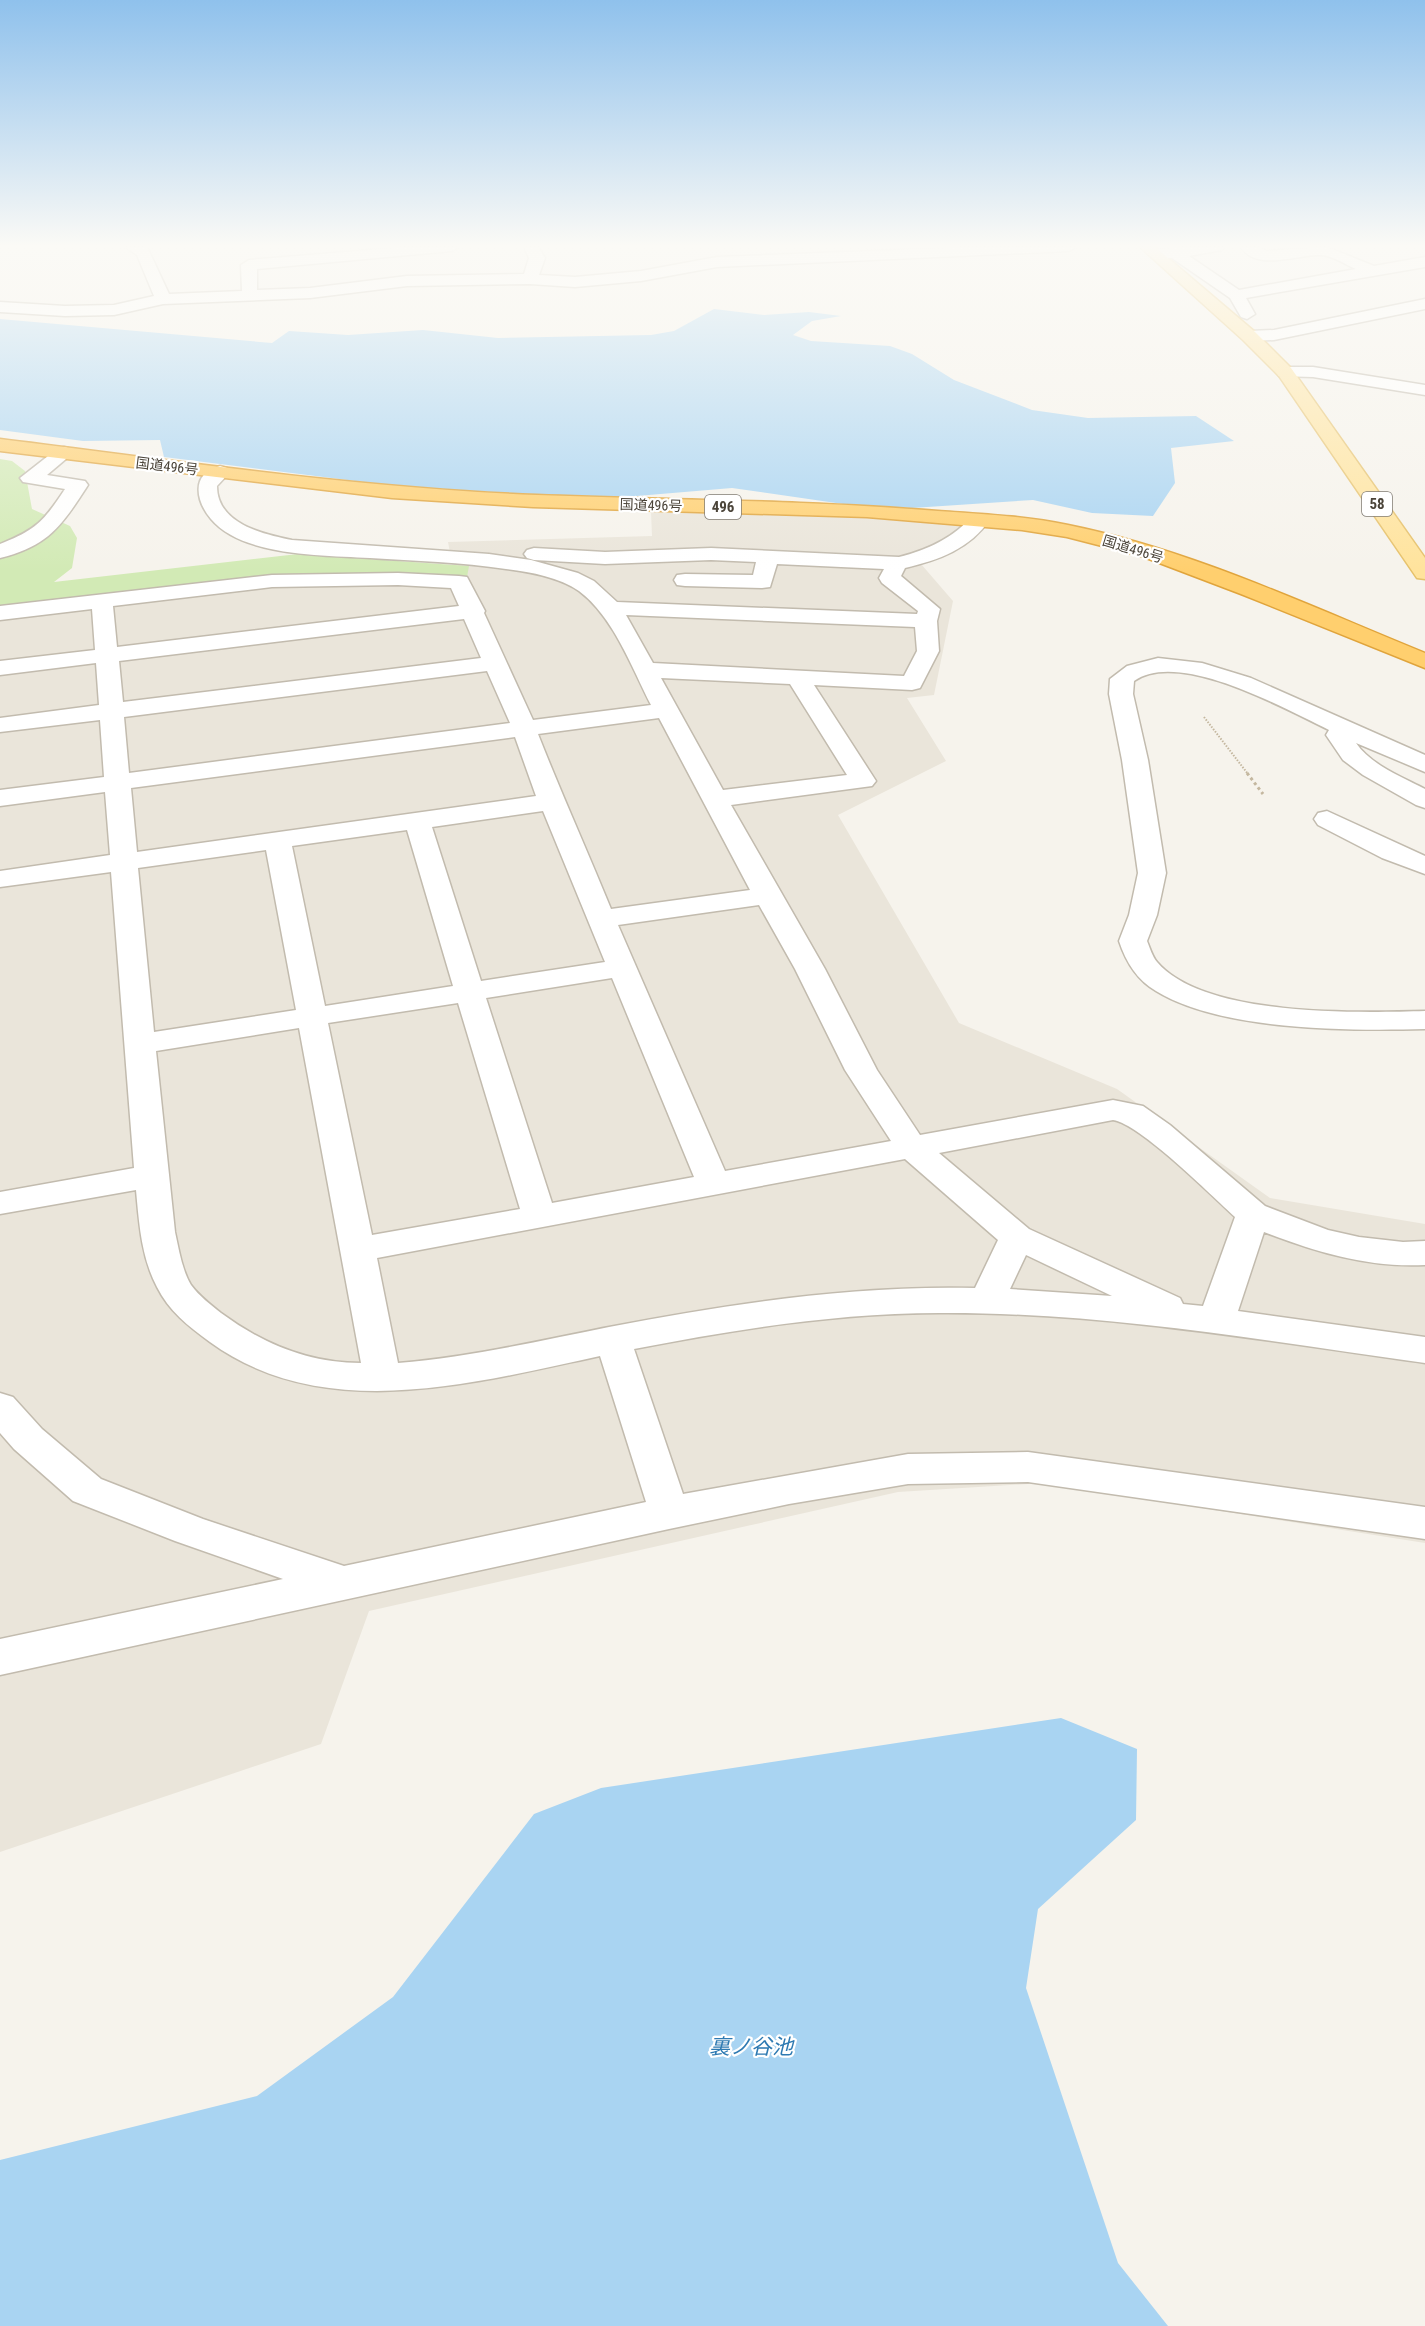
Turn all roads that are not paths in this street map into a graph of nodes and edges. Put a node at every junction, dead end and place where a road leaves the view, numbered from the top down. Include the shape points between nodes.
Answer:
1 (1269, 356) edge
2 (1286, 372) junction
3 (1425, 390) edge
4 (0, 445) edge
5 (64, 453) junction
6 (220, 472) junction
7 (980, 519) junction
8 (0, 552) edge
9 (768, 556) junction
10 (459, 558) junction
11 (896, 564) junction
12 (1425, 573) edge
13 (685, 580) dead end
14 (102, 601) junction
15 (611, 608) junction
16 (474, 611) junction
17 (0, 613) edge
18 (926, 621) junction
19 (106, 655) junction
20 (1425, 661) edge
21 (496, 663) junction
22 (0, 668) edge
23 (644, 670) junction
24 (797, 677) junction
25 (665, 710) junction
26 (111, 711) junction
27 (0, 725) edge
28 (524, 728) junction
29 (1343, 728) junction
30 (1425, 764) edge
31 (117, 783) junction
32 (0, 798) edge
33 (715, 799) junction
34 (1425, 800) edge
35 (551, 802) junction
36 (1327, 819) dead end
37 (417, 821) junction
38 (277, 840) junction
39 (124, 862) junction
40 (1425, 866) edge
41 (0, 879) edge
42 (767, 896) junction
43 (601, 919) junction
44 (622, 969) junction
45 (470, 992) junction
46 (312, 1017) junction
47 (1425, 1020) edge
48 (140, 1044) junction
49 (912, 1148) junction
50 (151, 1176) junction
51 (714, 1184) junction
52 (0, 1203) edge
53 (1253, 1214) junction
54 (539, 1217) junction
55 (1017, 1237) junction
56 (358, 1249) junction
57 (1425, 1253) edge
58 (987, 1300) junction
59 (1201, 1319) junction
60 (613, 1340) junction
61 (1425, 1350) edge
62 (383, 1378) junction
63 (0, 1407) edge
64 (669, 1513) junction
65 (1425, 1523) edge
66 (347, 1584) junction
67 (0, 1658) edge

1 - 2 main road, 58
2 - 3 street via 1313,372
2 - 12 main road, 58
4 - 5 highway, 国道496号 / 496
5 - 6 highway, 国道496号 / 496
5 - 8 street via 30,478 78,485 55,520 36,537
6 - 7 highway, 国道496号 / 496 via 392,492 533,501
6 - 10 street via 206,487 210,501 220,519 239,532 292,546
7 - 11 street via 972,529 933,555
7 - 20 highway, 国道496号 / 496 via 1068,531 1148,552
9 - 10 street via 605,558 501,550 470,551
9 - 11 street
9 - 13 street via 762,582
10 - 15 street via 513,563 551,572 586,586
11 - 18 street via 890,578 928,609
14 - 16 street via 272,581 398,579 459,582
14 - 17 street
14 - 19 street
15 - 18 street
15 - 23 street
16 - 19 street
16 - 21 street
18 - 24 street via 928,651 912,683
19 - 22 street
19 - 26 street
21 - 26 street
21 - 28 street
23 - 24 street
23 - 25 street
24 - 33 street via 862,781
25 - 28 street
25 - 33 street
26 - 27 street
26 - 31 street
28 - 31 street
28 - 35 street
29 - 30 street
29 - 34 street via 1338,735 1352,755
29 - 47 street via 1279,697 1183,666 1143,668 1122,679 1121,694 1136,760 1152,873 1133,941 1145,967 1168,985 1198,999 1257,1013 1323,1021
31 - 32 street
31 - 39 street
33 - 42 street
35 - 37 street
35 - 43 street via 562,820
36 - 40 street
37 - 38 street
37 - 45 street
38 - 39 street
38 - 46 street
39 - 41 street
39 - 48 street
42 - 43 street
42 - 49 street via 810,969 861,1070
43 - 44 street
44 - 45 street
44 - 51 street
45 - 46 street
45 - 54 street
46 - 48 street
46 - 56 street
48 - 50 street
49 - 51 street
49 - 53 street via 1113,1110 1132,1113
49 - 55 street
50 - 52 street
50 - 62 street via 161,1251 175,1289 198,1315 271,1360 307,1370
51 - 54 street
53 - 57 street via 1313,1239 1398,1256
53 - 59 street
54 - 56 street
55 - 58 street
55 - 59 street
56 - 62 street
58 - 59 street
58 - 60 street via 880,1302 764,1312
59 - 61 street
60 - 62 street via 440,1374
60 - 64 street
63 - 66 street via 28,1439 87,1490
64 - 65 street via 908,1468 1028,1467
64 - 66 street
66 - 67 street

